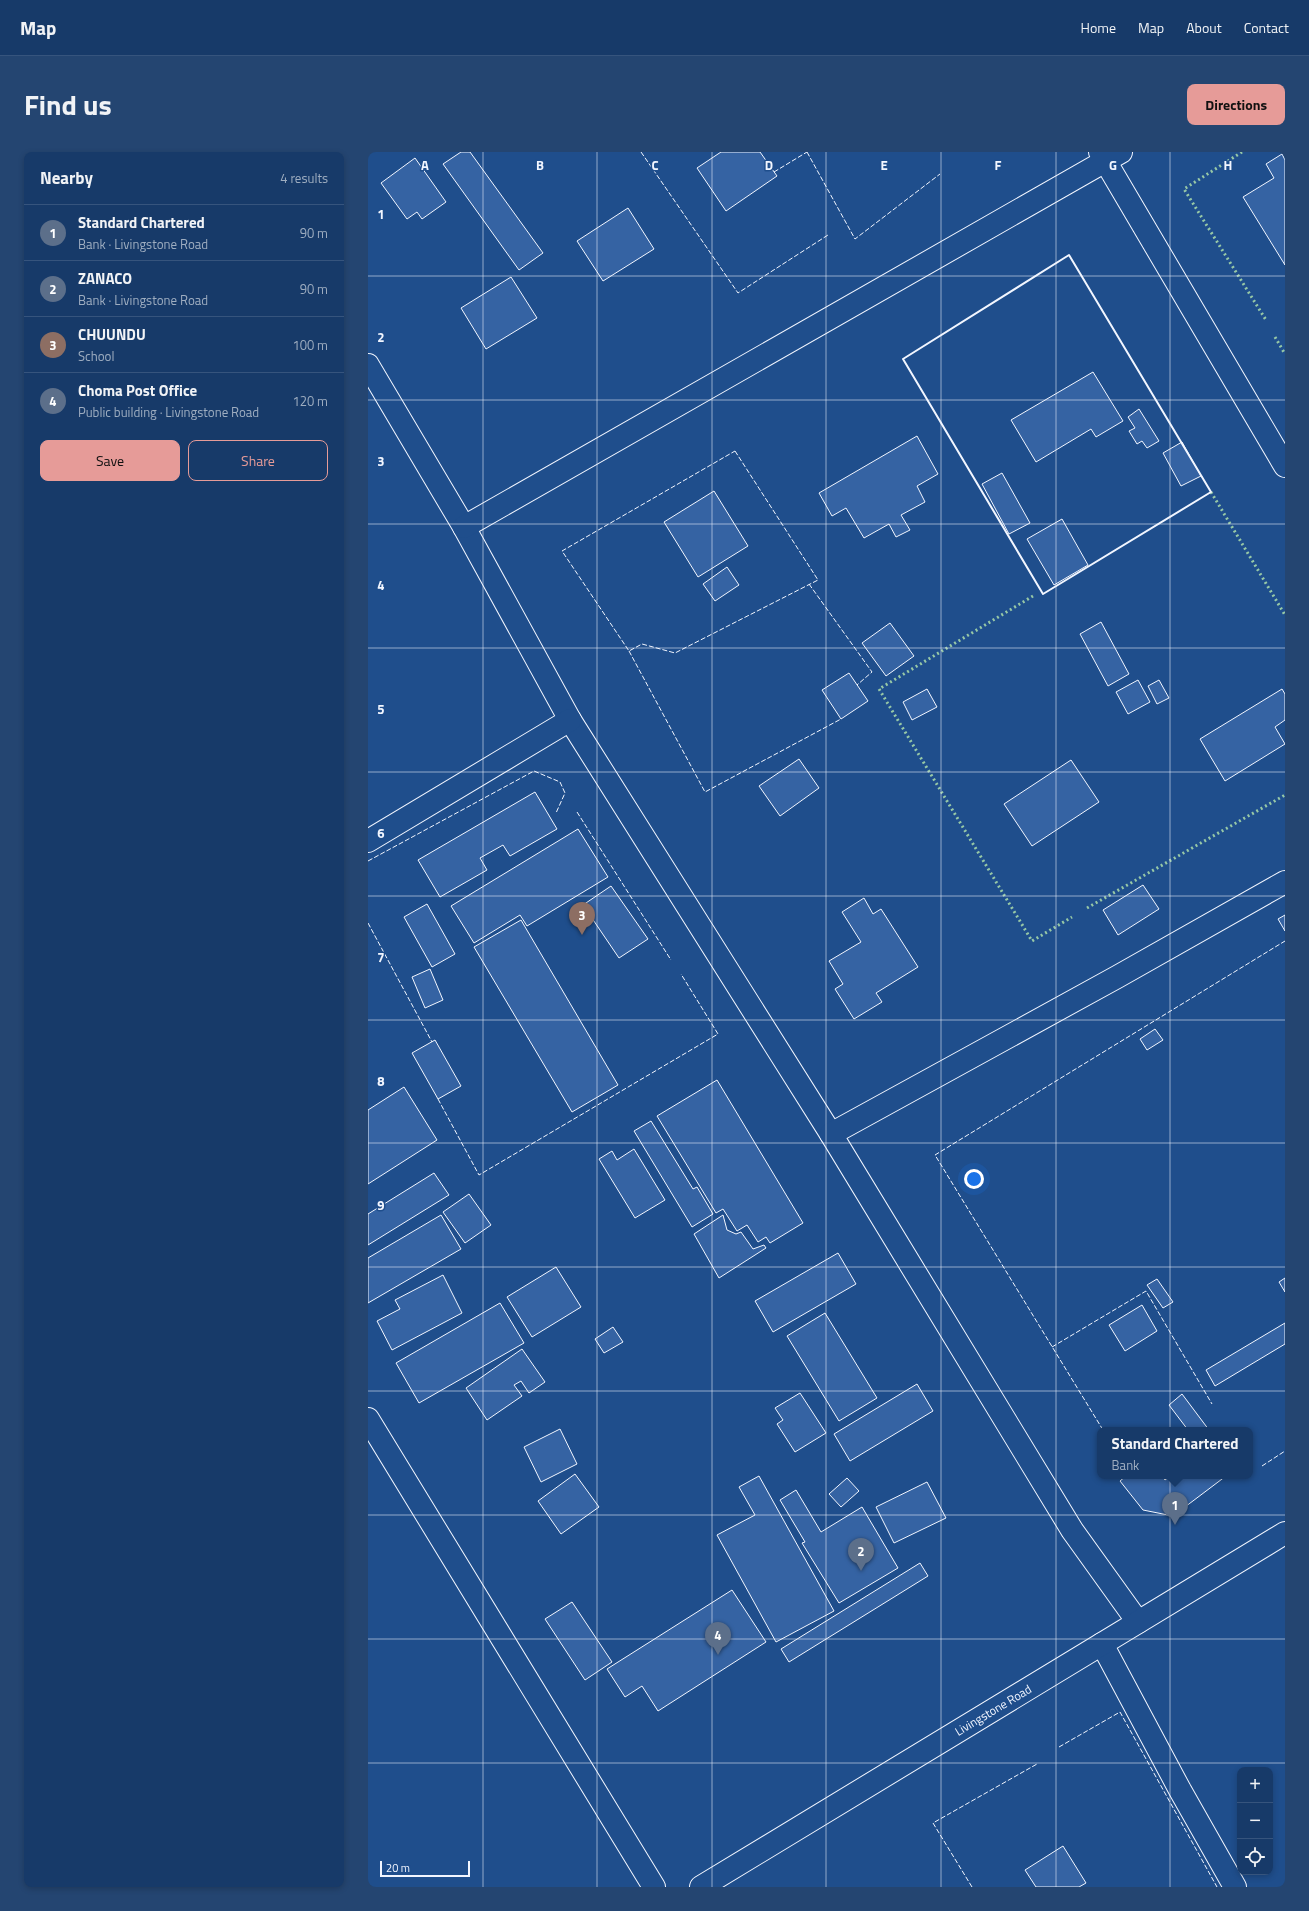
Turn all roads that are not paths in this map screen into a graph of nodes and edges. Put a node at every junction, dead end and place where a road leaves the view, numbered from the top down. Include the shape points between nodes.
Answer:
1 (1109, 155) edge
2 (368, 365) edge
3 (1285, 466) edge
4 (464, 527) junction
5 (570, 720) junction
6 (368, 841) edge
7 (1285, 882) edge
8 (831, 1134) junction
9 (368, 1419) edge
10 (1285, 1533) edge
11 (1138, 1622) junction
12 (1102, 1644) junction
13 (654, 1887) edge
14 (700, 1887) edge
15 (1235, 1887) edge

1 - 3 main road
1 - 4 main road
2 - 4 main road
4 - 5 main road
5 - 6 main road
5 - 8 main road
7 - 8 main road
8 - 11 main road via 1072,1530
9 - 13 main road
10 - 11 main road, Livingstone Road
11 - 12 main road, Livingstone Road
12 - 14 main road, Livingstone Road
12 - 15 main road

